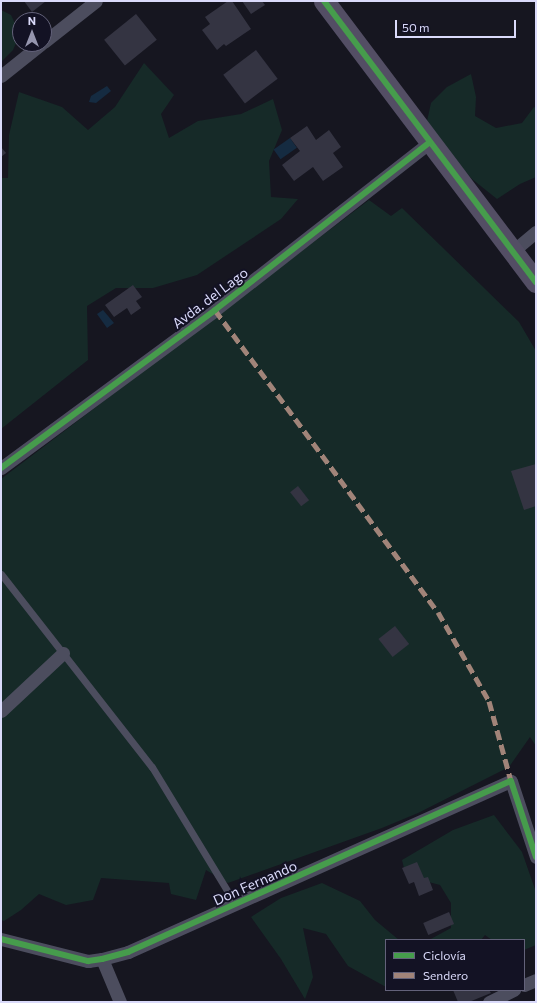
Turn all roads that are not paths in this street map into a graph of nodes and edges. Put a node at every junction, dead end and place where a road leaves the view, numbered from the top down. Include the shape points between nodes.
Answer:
1 (324, 1) edge
2 (93, 2) edge
3 (52, 35) edge
4 (32, 52) edge
5 (1, 76) edge
6 (429, 143) junction
7 (536, 232) edge
8 (513, 251) junction
9 (536, 282) edge
10 (1, 468) edge
11 (1, 574) edge
12 (63, 653) junction
13 (1, 711) edge
14 (536, 857) edge
15 (236, 905) junction
16 (1, 939) edge
17 (102, 959) junction
18 (536, 980) edge
19 (525, 985) edge
20 (512, 991) edge
21 (120, 1002) edge
22 (489, 1002) edge

1 - 6 main road
2 - 3 street
4 - 5 street
6 - 8 main road
6 - 10 street, Avda. del Lago via 215,310
7 - 8 street
8 - 9 main road
11 - 12 lane
12 - 13 street
12 - 15 lane via 152,767
14 - 15 street, Don Fernando via 511,781
15 - 17 street, Don Fernando via 128,952
16 - 17 street, Don Fernando via 88,961
17 - 21 street
18 - 19 street
20 - 22 street

